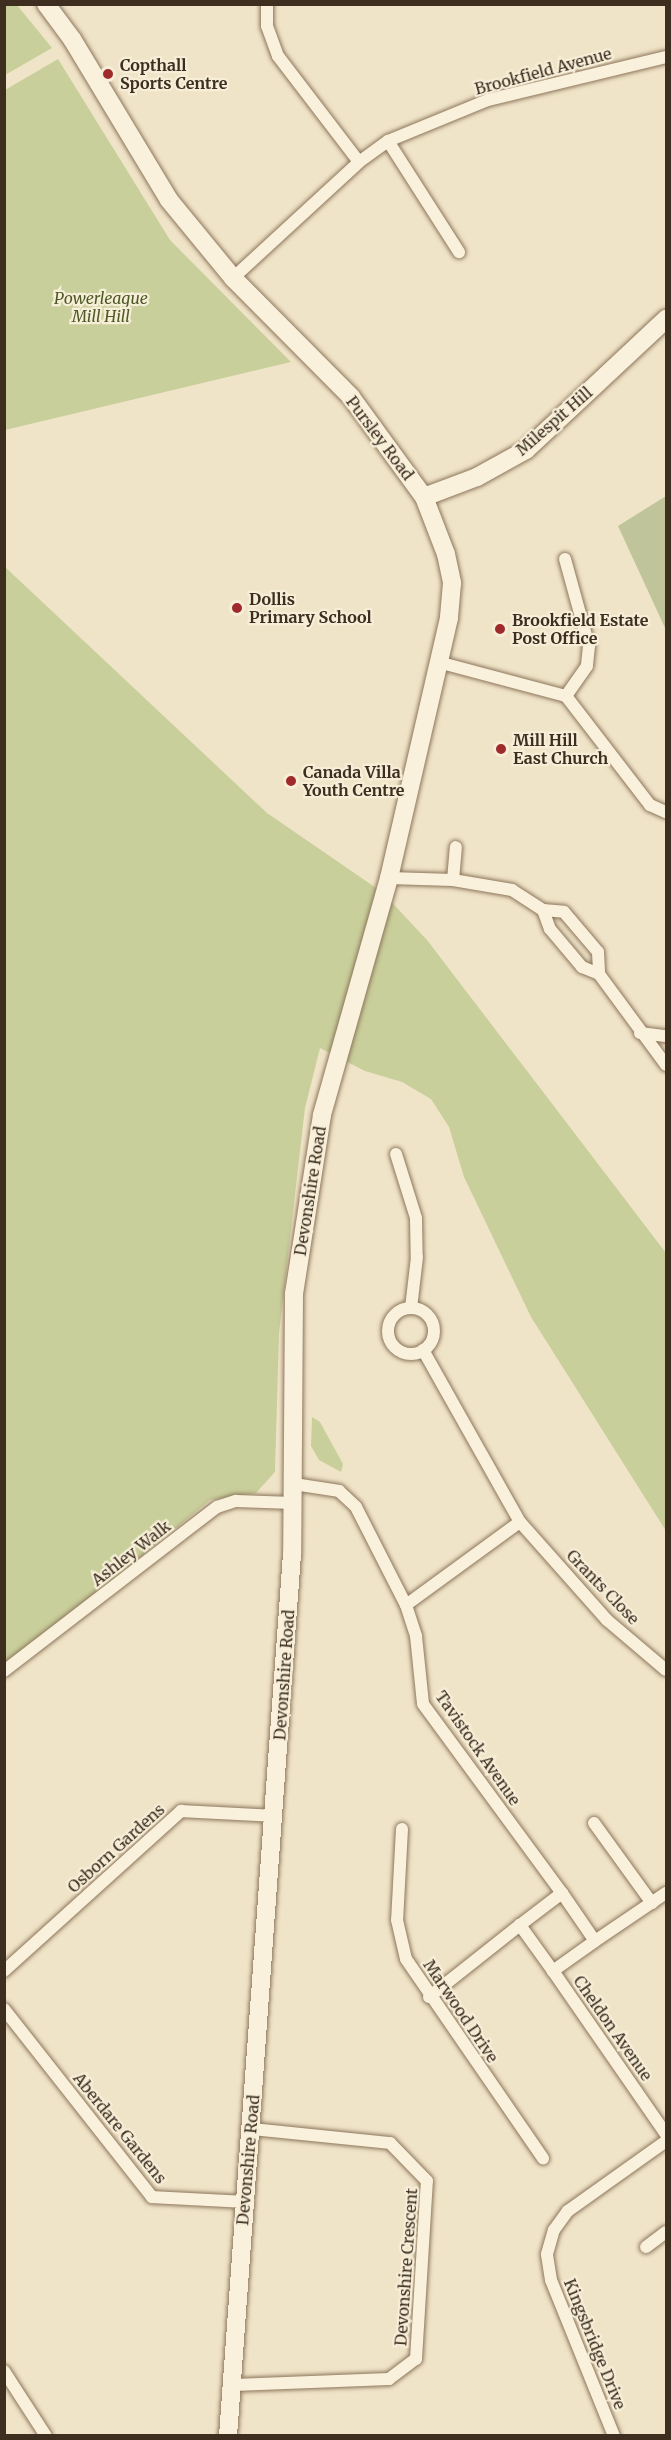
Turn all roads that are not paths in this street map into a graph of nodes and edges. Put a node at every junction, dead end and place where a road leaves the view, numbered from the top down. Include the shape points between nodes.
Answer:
1 (46, 4) edge
2 (267, 4) edge
3 (666, 57) edge
4 (388, 141) junction
5 (359, 162) junction
6 (459, 252) dead end
7 (233, 278) junction
8 (666, 319) edge
9 (424, 497) junction
10 (565, 559) dead end
11 (438, 663) junction
12 (566, 696) junction
13 (666, 812) edge
14 (456, 847) dead end
15 (389, 878) junction
16 (453, 880) junction
17 (543, 910) junction
18 (374, 922) joint
19 (599, 974) junction
20 (640, 1033) junction
21 (666, 1036) edge
22 (666, 1065) edge
23 (396, 1154) dead end
24 (411, 1308) junction
25 (423, 1350) junction
26 (294, 1484) junction
27 (292, 1503) junction
28 (520, 1522) junction
29 (406, 1605) junction
30 (666, 1670) edge
31 (4, 1671) edge
32 (275, 1816) junction
33 (594, 1823) dead end
34 (402, 1829) dead end
35 (562, 1893) junction
36 (666, 1893) edge
37 (652, 1903) junction
38 (520, 1925) junction
39 (595, 1941) junction
40 (4, 1971) edge
41 (553, 1971) junction
42 (429, 1997) junction
43 (4, 2009) edge
44 (251, 2129) junction
45 (666, 2134) edge
46 (666, 2141) edge
47 (543, 2158) dead end
48 (244, 2202) junction
49 (666, 2232) edge
50 (645, 2247) dead end
51 (4, 2371) edge
52 (234, 2385) junction
53 (46, 2436) edge
54 (228, 2436) edge
55 (614, 2436) edge

1 - 7 street, Pursley Road via 72,39 169,200
2 - 5 street via 267,26 278,56
3 - 4 street, Brookfield Avenue via 488,100
4 - 5 street, Brookfield Avenue
4 - 6 street
5 - 7 street, Brookfield Avenue
7 - 9 street, Pursley Road via 351,397
8 - 9 street, Milespit Hill via 525,450 477,477
9 - 11 street, Pursley Road via 446,554 452,583
10 - 12 street via 589,646 586,666
11 - 12 street
11 - 15 street, Pursley Road
12 - 13 street via 650,805
14 - 16 street
15 - 16 street
15 - 18 street, Pursley Road
16 - 17 street via 512,890
17 - 19 street via 550,929 582,967
17 - 19 street via 564,912 573,918 598,952
18 - 26 street, Devonshire Road via 322,1115 294,1293
19 - 20 street
20 - 21 street
20 - 22 street
23 - 24 street via 417,1218
24 - 25 street via 426,1314 433,1325 431,1342
24 - 25 street via 394,1316 389,1337 403,1353
25 - 28 street, Grants Close
26 - 27 street, Devonshire Road
26 - 29 street, Tavistock Avenue via 318,1484 347,1496
27 - 31 street, Ashley Walk via 236,1501 217,1507
27 - 32 street, Devonshire Road
28 - 29 street
28 - 30 street, Grants Close via 607,1620
29 - 35 street, Tavistock Avenue via 416,1636 423,1704
32 - 40 street, Osborn Gardens via 181,1811
32 - 44 street, Devonshire Road
33 - 37 street
34 - 42 street, Marwood Drive via 397,1920 406,1959
35 - 38 street
35 - 39 street, Tavistock Avenue
36 - 37 street
37 - 39 street
38 - 41 street, Cheldon Avenue
38 - 42 street
39 - 41 street
41 - 45 street, Cheldon Avenue
42 - 47 street, Marwood Drive
43 - 48 street, Aberdare Gardens via 152,2197
44 - 48 street, Devonshire Road
44 - 52 street, Devonshire Crescent via 390,2143 427,2181 416,2359 389,2379
46 - 55 street, Kingsbridge Drive via 568,2211 554,2229 547,2254 551,2280
48 - 52 street, Devonshire Road
49 - 50 street
51 - 53 street
52 - 54 street, Devonshire Road

